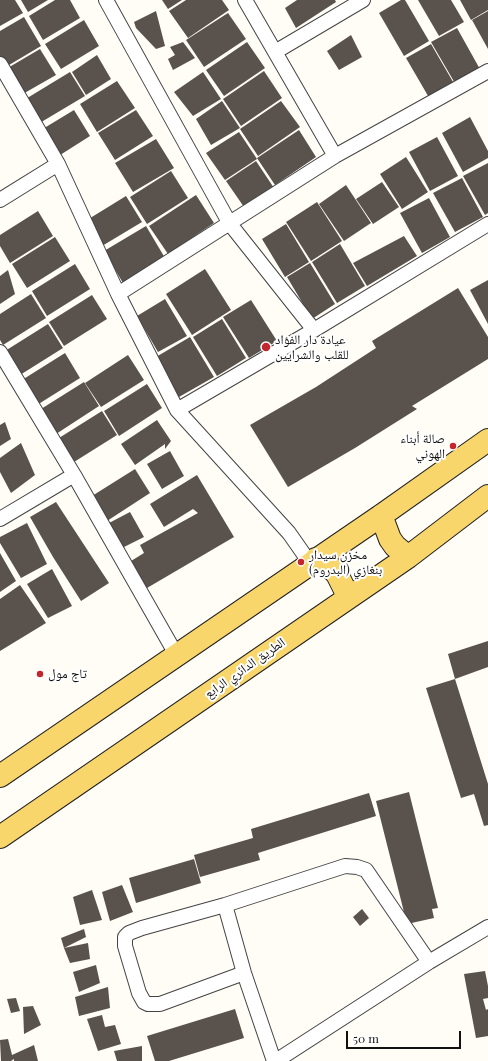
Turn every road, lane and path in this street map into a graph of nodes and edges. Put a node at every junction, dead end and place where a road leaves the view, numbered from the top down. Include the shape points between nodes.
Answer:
1 (106, 0) edge
2 (245, 0) edge
3 (363, 0) edge
4 (275, 52) junction
5 (0, 64) edge
6 (488, 71) edge
7 (335, 156) junction
8 (58, 164) junction
9 (0, 200) edge
10 (230, 224) junction
11 (488, 224) edge
12 (118, 294) junction
13 (314, 330) junction
14 (2, 360) edge
15 (177, 410) junction
16 (488, 440) edge
17 (74, 475) junction
18 (488, 496) edge
19 (382, 515) junction
20 (0, 519) edge
21 (408, 557) junction
22 (313, 561) junction
23 (346, 598) junction
24 (177, 656) junction
25 (0, 776) edge
26 (0, 837) edge
27 (225, 905) junction
28 (487, 928) edge
29 (429, 962) junction
30 (244, 973) junction
31 (275, 1061) edge

1 - 10 street
2 - 4 street
3 - 4 street
4 - 7 street
5 - 8 street
6 - 7 street
7 - 10 street
8 - 9 street
8 - 12 street
10 - 12 street
10 - 13 street
11 - 13 street
12 - 15 street
13 - 15 street
14 - 17 street
15 - 22 street
16 - 19 main road
17 - 20 street
17 - 24 street
18 - 21 main road, الطريق الدائري الرابع
19 - 21 main road via 390,539
19 - 22 main road
21 - 23 main road, الطريق الدائري الرابع
22 - 23 main road via 331,568 337,574
22 - 24 main road
23 - 26 main road, الطريق الدائري الرابع
24 - 25 main road
27 - 29 street via 345,866 362,868 366,870
27 - 30 street
27 - 30 street via 133,931 125,937 125,946 139,993 148,1004 160,1004
28 - 29 street
29 - 31 street
30 - 31 street

